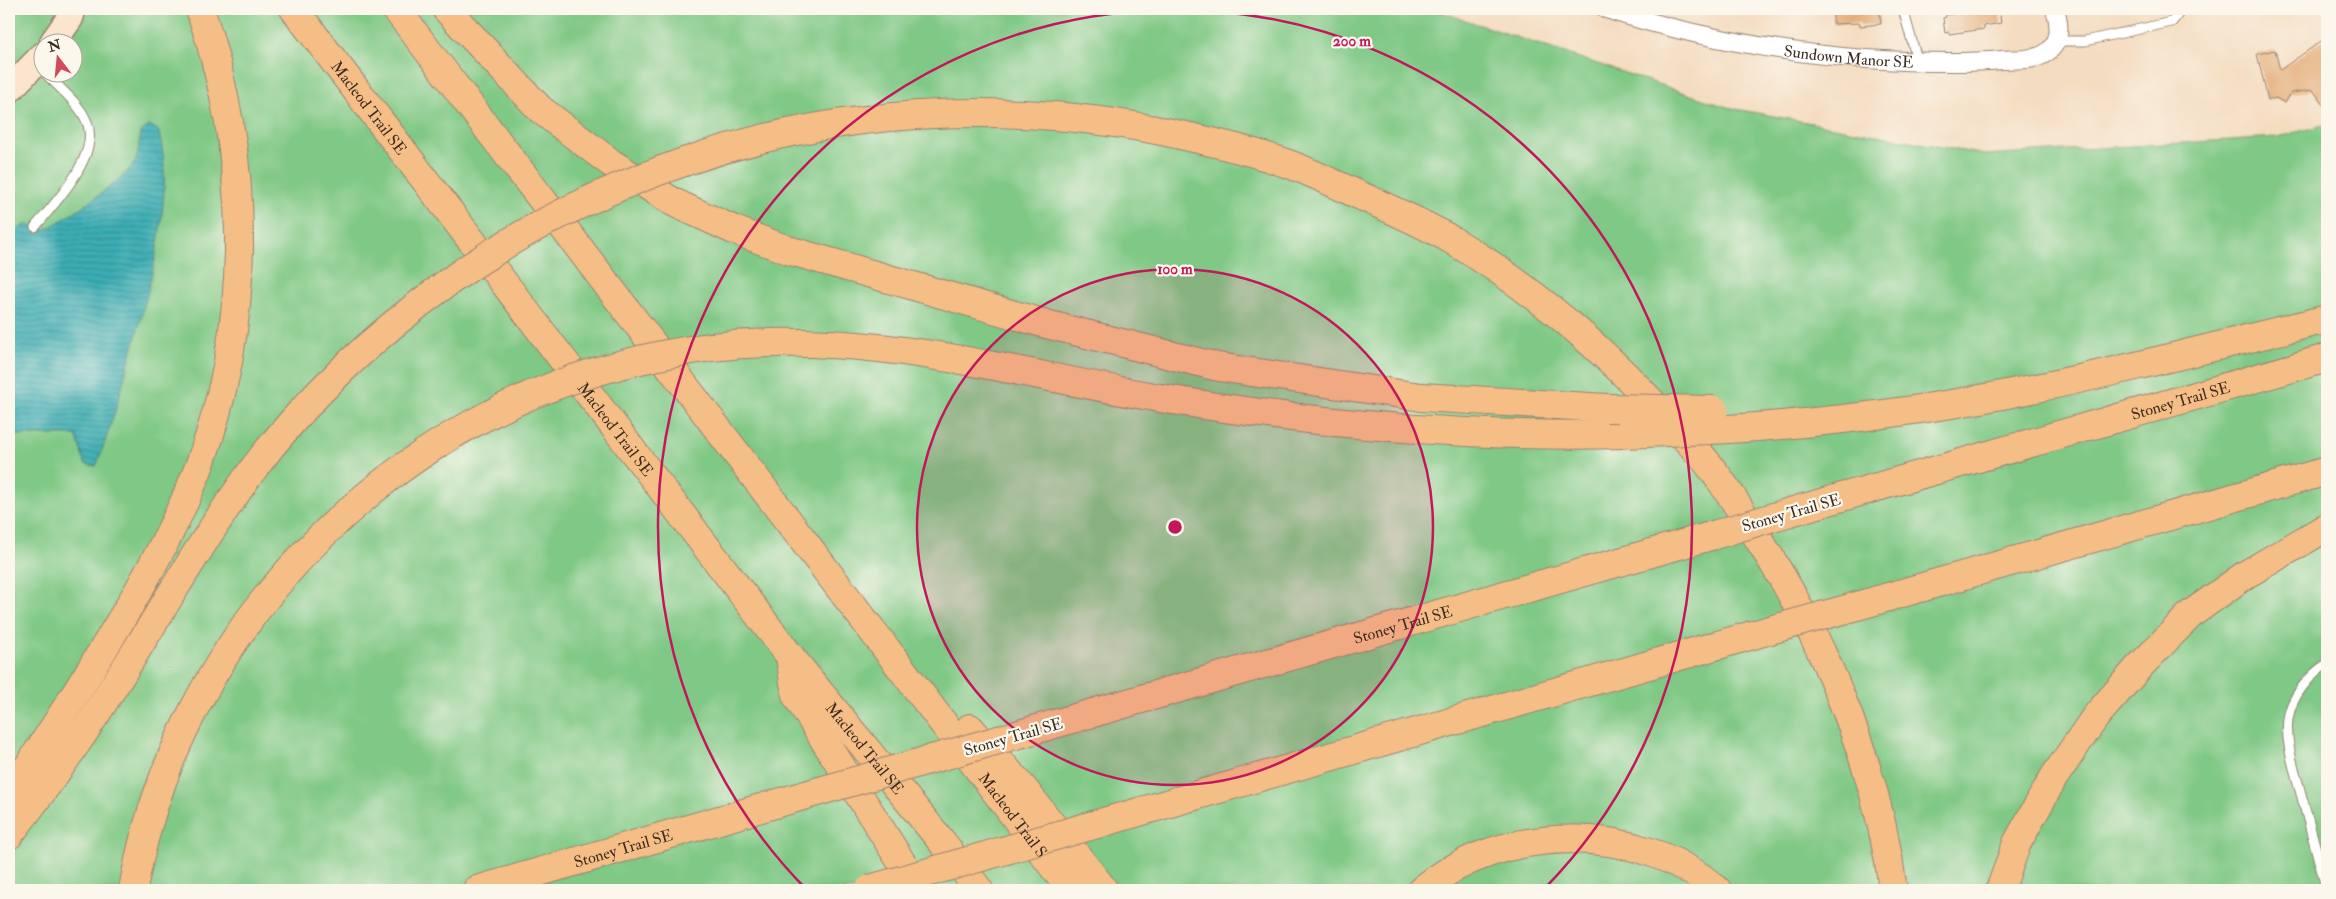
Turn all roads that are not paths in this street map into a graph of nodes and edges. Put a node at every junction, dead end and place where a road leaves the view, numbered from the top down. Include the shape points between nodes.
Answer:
1 (73, 9) edge
2 (200, 9) edge
3 (294, 9) edge
4 (396, 9) edge
5 (446, 9) edge
6 (1606, 9) edge
7 (1903, 9) edge
8 (2055, 9) edge
9 (2182, 9) edge
10 (60, 32) edge
11 (2056, 41) junction
12 (1918, 63) junction
13 (32, 73) edge
14 (56, 82) edge
15 (9, 90) edge
16 (34, 227) dead end
17 (2327, 320) edge
18 (2327, 358) edge
19 (1722, 420) junction
20 (2327, 470) edge
21 (2327, 527) edge
22 (790, 656) junction
23 (2327, 664) edge
24 (902, 668) junction
25 (9, 796) edge
26 (9, 835) edge
27 (1052, 837) junction
28 (133, 890) edge
29 (477, 890) edge
30 (868, 890) edge
31 (919, 890) edge
32 (930, 890) edge
33 (978, 890) edge
34 (1071, 890) edge
35 (1104, 890) edge
36 (1422, 890) edge
37 (1717, 890) edge
38 (1893, 890) edge
39 (2000, 890) edge
40 (2327, 890) edge

1 - 10 street
2 - 25 highway via 226,98 236,155 240,263 229,356 200,464 159,555 96,663
3 - 22 highway, Macleod Trail SE
4 - 24 highway
5 - 19 highway, bridge via 541,110 612,163 675,203 788,250 1046,324 1218,367 1421,397 1607,408
6 - 12 street, Sundown Manor SE via 1742,44 1826,56
7 - 12 lane
8 - 11 street via 2060,26
9 - 11 lane via 2172,22 2085,41
11 - 12 street, Sundown Manor SE via 2040,56
13 - 15 street
14 - 16 lane via 80,109 89,125 88,144 78,174
17 - 19 highway via 2113,371 1972,400 1773,409
18 - 29 highway, Stoney Trail SE, bridge
19 - 28 highway, bridge via 1626,434 1450,432 1294,418 1158,398 934,354 854,344 777,341 711,346 610,367 531,395 460,430 392,474 328,528 275,585 227,651 186,726 152,811
20 - 27 highway, bridge
21 - 39 highway via 2245,575 2191,614 2139,667 2096,716 2054,777 2017,843
22 - 31 highway via 796,695
22 - 33 highway, Macleod Trail SE
23 - 40 lane via 2306,683 2294,700 2288,719 2292,758
24 - 34 highway, Macleod Trail S
24 - 35 highway via 961,718 1018,782
26 - 38 highway, bridge via 67,758 200,548 255,468 299,416 378,336 478,261 544,223 625,184 716,151 793,130 894,116 998,113 1059,115 1134,124 1237,148 1294,166 1452,240 1529,291 1591,340 1707,462 1788,586 1820,648 1860,751
27 - 30 highway, bridge
27 - 32 highway, bridge
36 - 37 highway via 1484,854 1521,843 1560,840 1596,840 1664,856

